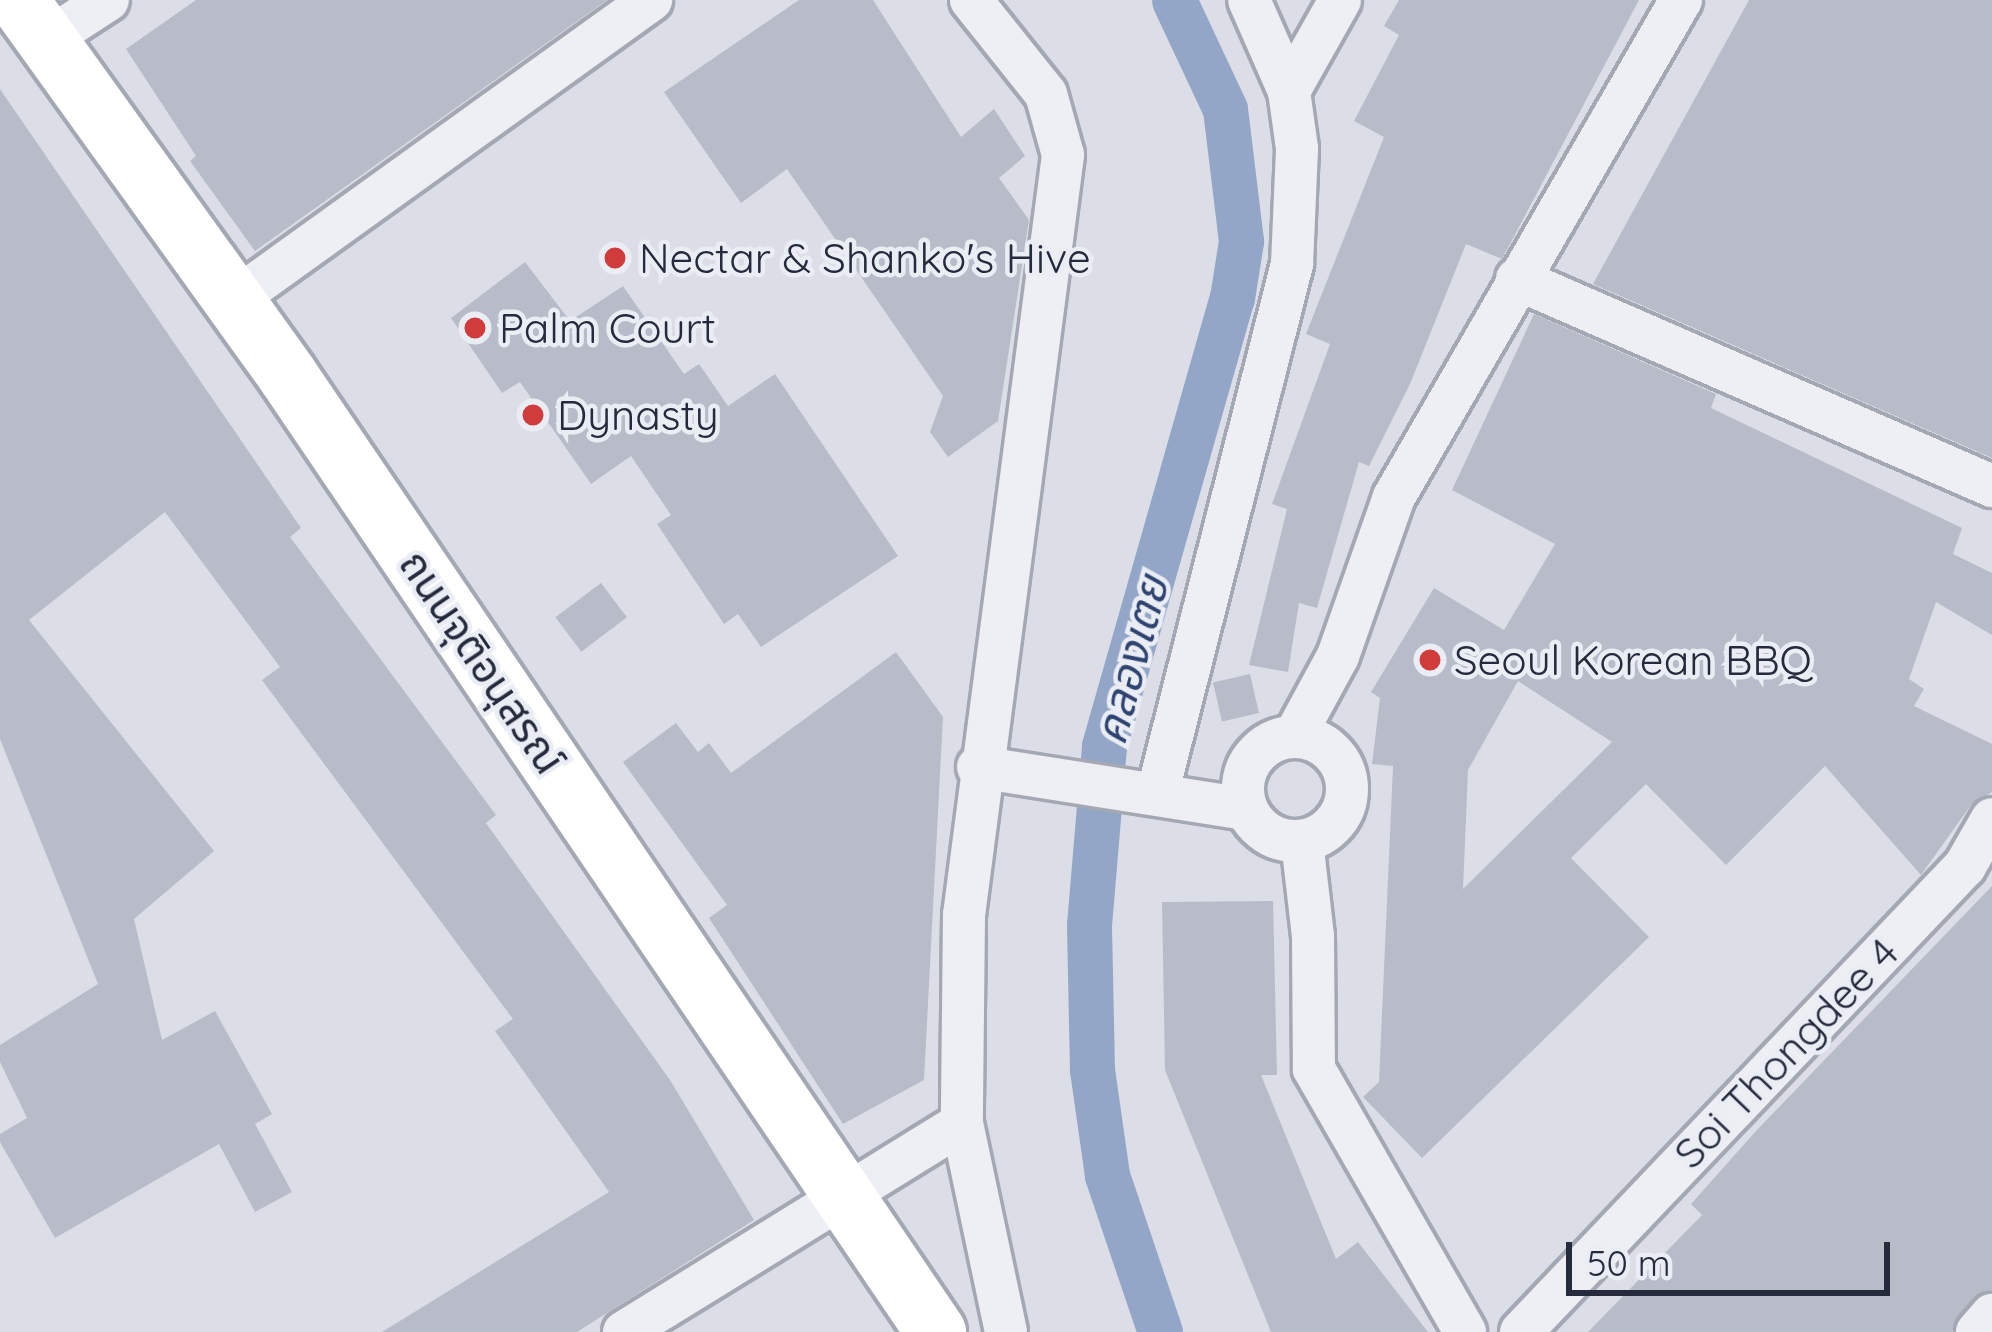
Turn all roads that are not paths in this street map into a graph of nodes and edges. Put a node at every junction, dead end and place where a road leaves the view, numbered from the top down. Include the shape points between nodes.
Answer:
1 (108, 0) edge
2 (651, 0) edge
3 (971, 0) edge
4 (1250, 0) edge
5 (1340, 0) edge
6 (1681, 0) edge
7 (32, 20) edge
8 (1289, 91) junction
9 (1517, 279) junction
10 (234, 300) junction
11 (1992, 486) edge
12 (1338, 656) junction
13 (1294, 737) junction
14 (1338, 759) junction
15 (1251, 760) junction
16 (995, 769) junction
17 (1158, 791) junction
18 (1246, 809) junction
19 (1992, 819) edge
20 (1317, 834) junction
21 (962, 1124) junction
22 (841, 1194) junction
23 (1992, 1315) edge
24 (623, 1332) edge
25 (936, 1332) edge
26 (1006, 1332) edge
27 (1465, 1332) edge
28 (1521, 1332) edge
29 (1977, 1332) edge

1 - 7 street
2 - 10 street
3 - 16 street via 1046,94 1063,155
4 - 8 street
5 - 8 street
6 - 9 street
7 - 10 street, ถนนจุติอนุสรณ์
8 - 17 street via 1297,212 1282,316
9 - 11 street
9 - 12 street via 1394,497
10 - 22 street, ถนนจุติอนุสรณ์
12 - 13 street
12 - 14 street
13 - 14 street
13 - 15 street
14 - 20 street via 1347,794
15 - 17 street
15 - 18 street
16 - 17 street
16 - 21 street via 964,915
17 - 18 street
18 - 20 street via 1268,834
19 - 28 street, Soi Thongdee 4 via 1965,866
20 - 27 street via 1314,1069
21 - 22 street
21 - 26 street
22 - 24 street
22 - 25 street, ถนนจุติอนุสรณ์
23 - 29 street

